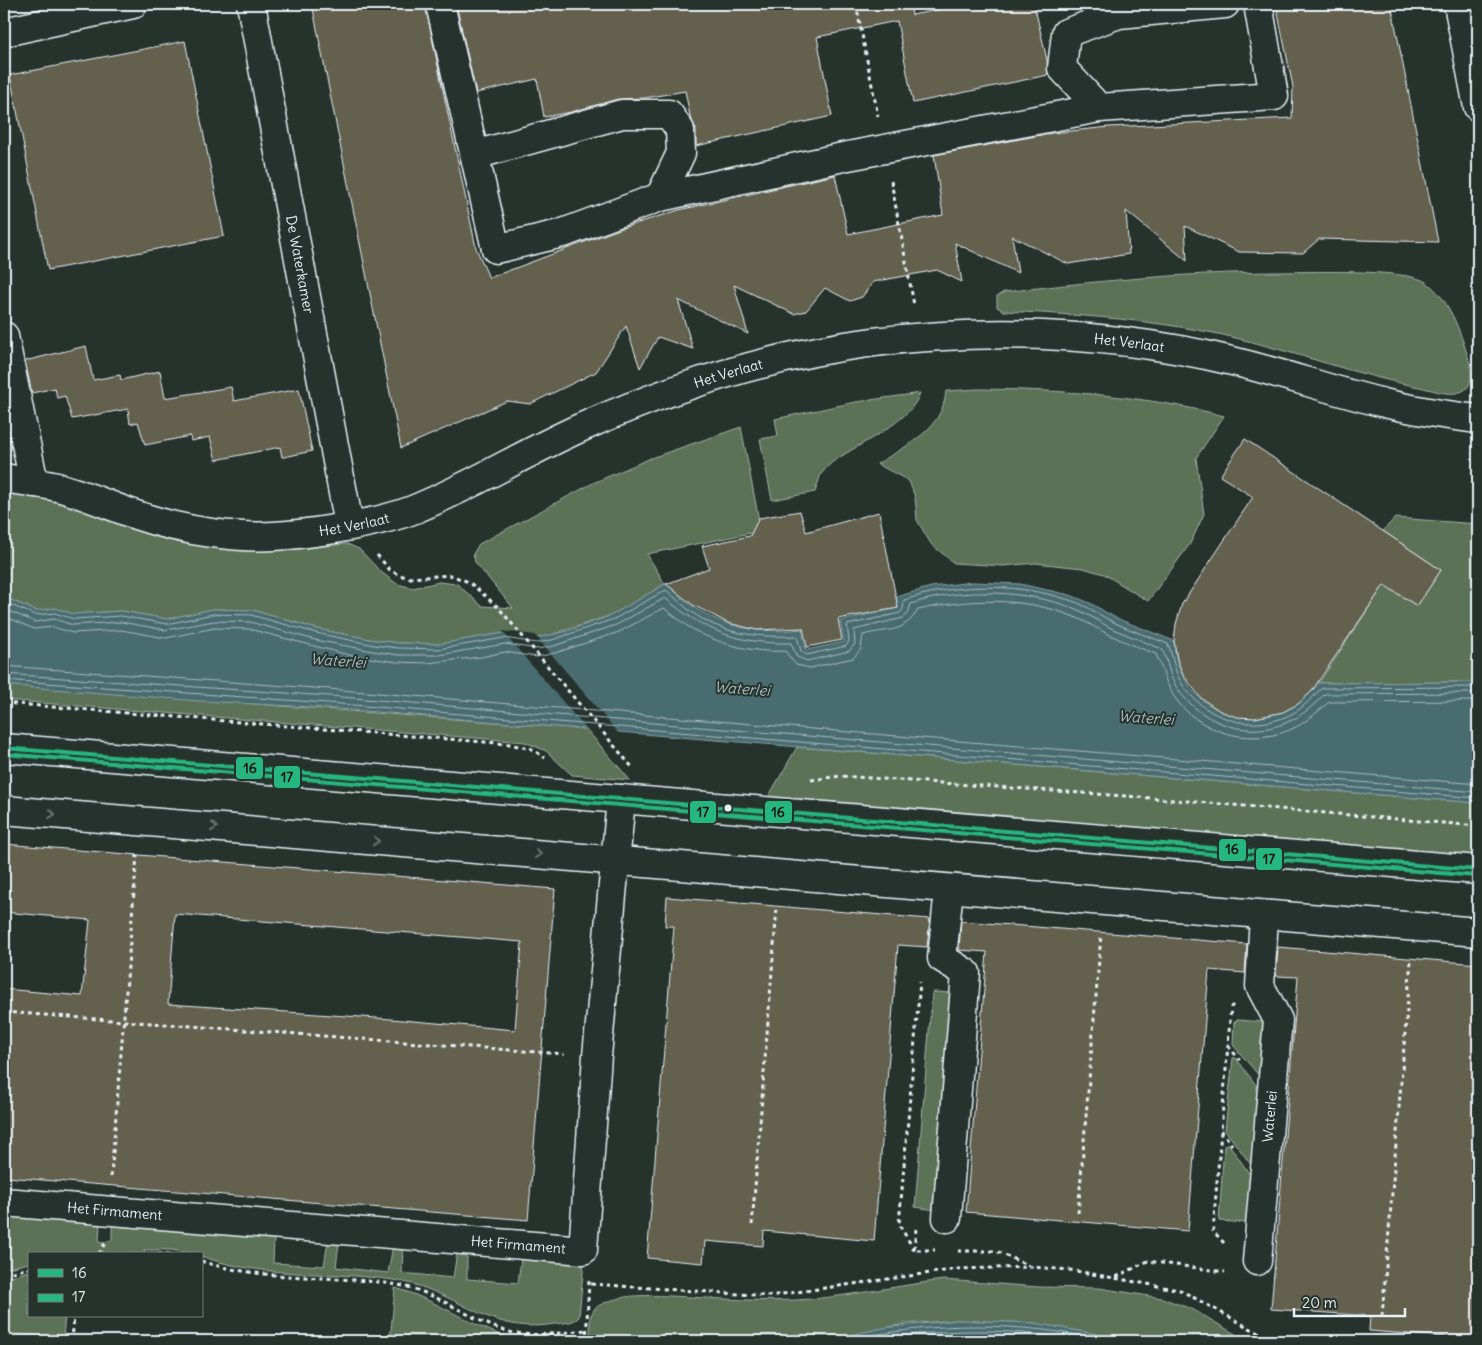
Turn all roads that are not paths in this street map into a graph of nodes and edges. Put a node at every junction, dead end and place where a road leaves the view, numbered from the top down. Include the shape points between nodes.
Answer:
1 (133, 4) edge
2 (251, 4) edge
3 (440, 4) edge
4 (1225, 4) edge
5 (1258, 4) edge
6 (1458, 4) edge
7 (4, 32) edge
8 (1478, 107) edge
9 (1099, 108) junction
10 (475, 155) junction
11 (660, 197) junction
12 (4, 336) edge
13 (1478, 419) edge
14 (4, 478) edge
15 (34, 483) junction
16 (349, 525) junction
17 (4, 748) edge
18 (621, 799) junction
19 (4, 810) edge
20 (616, 860) junction
21 (1478, 870) edge
22 (949, 889) junction
23 (1264, 916) junction
24 (1478, 932) edge
25 (4, 1202) edge
26 (947, 1218) dead end
27 (1253, 1264) road end

1 - 7 street
2 - 16 street, De Waterkamer
3 - 10 street
4 - 9 street via 1119,14 1066,34 1062,68
5 - 9 street via 1274,96
6 - 8 street
9 - 11 street via 844,156
10 - 11 street via 496,249 563,233
10 - 11 street via 622,114 669,114 680,130 681,153
12 - 15 street
13 - 16 street, Het Verlaat via 1382,403 1230,360 1143,344 1019,334 920,337 832,349 718,376 586,425 411,511
14 - 15 street, Het Verlaat
15 - 16 street, Het Verlaat via 57,487 154,521 207,532 286,536
17 - 18 street
18 - 20 street, Het Firmament
18 - 21 street
19 -> 20 street
20 - 22 street
20 - 25 street, Het Firmament via 583,1250
22 - 23 street
22 - 26 street via 942,958 966,973
23 - 24 street
23 - 27 street, Waterlei via 1260,986 1278,1020

